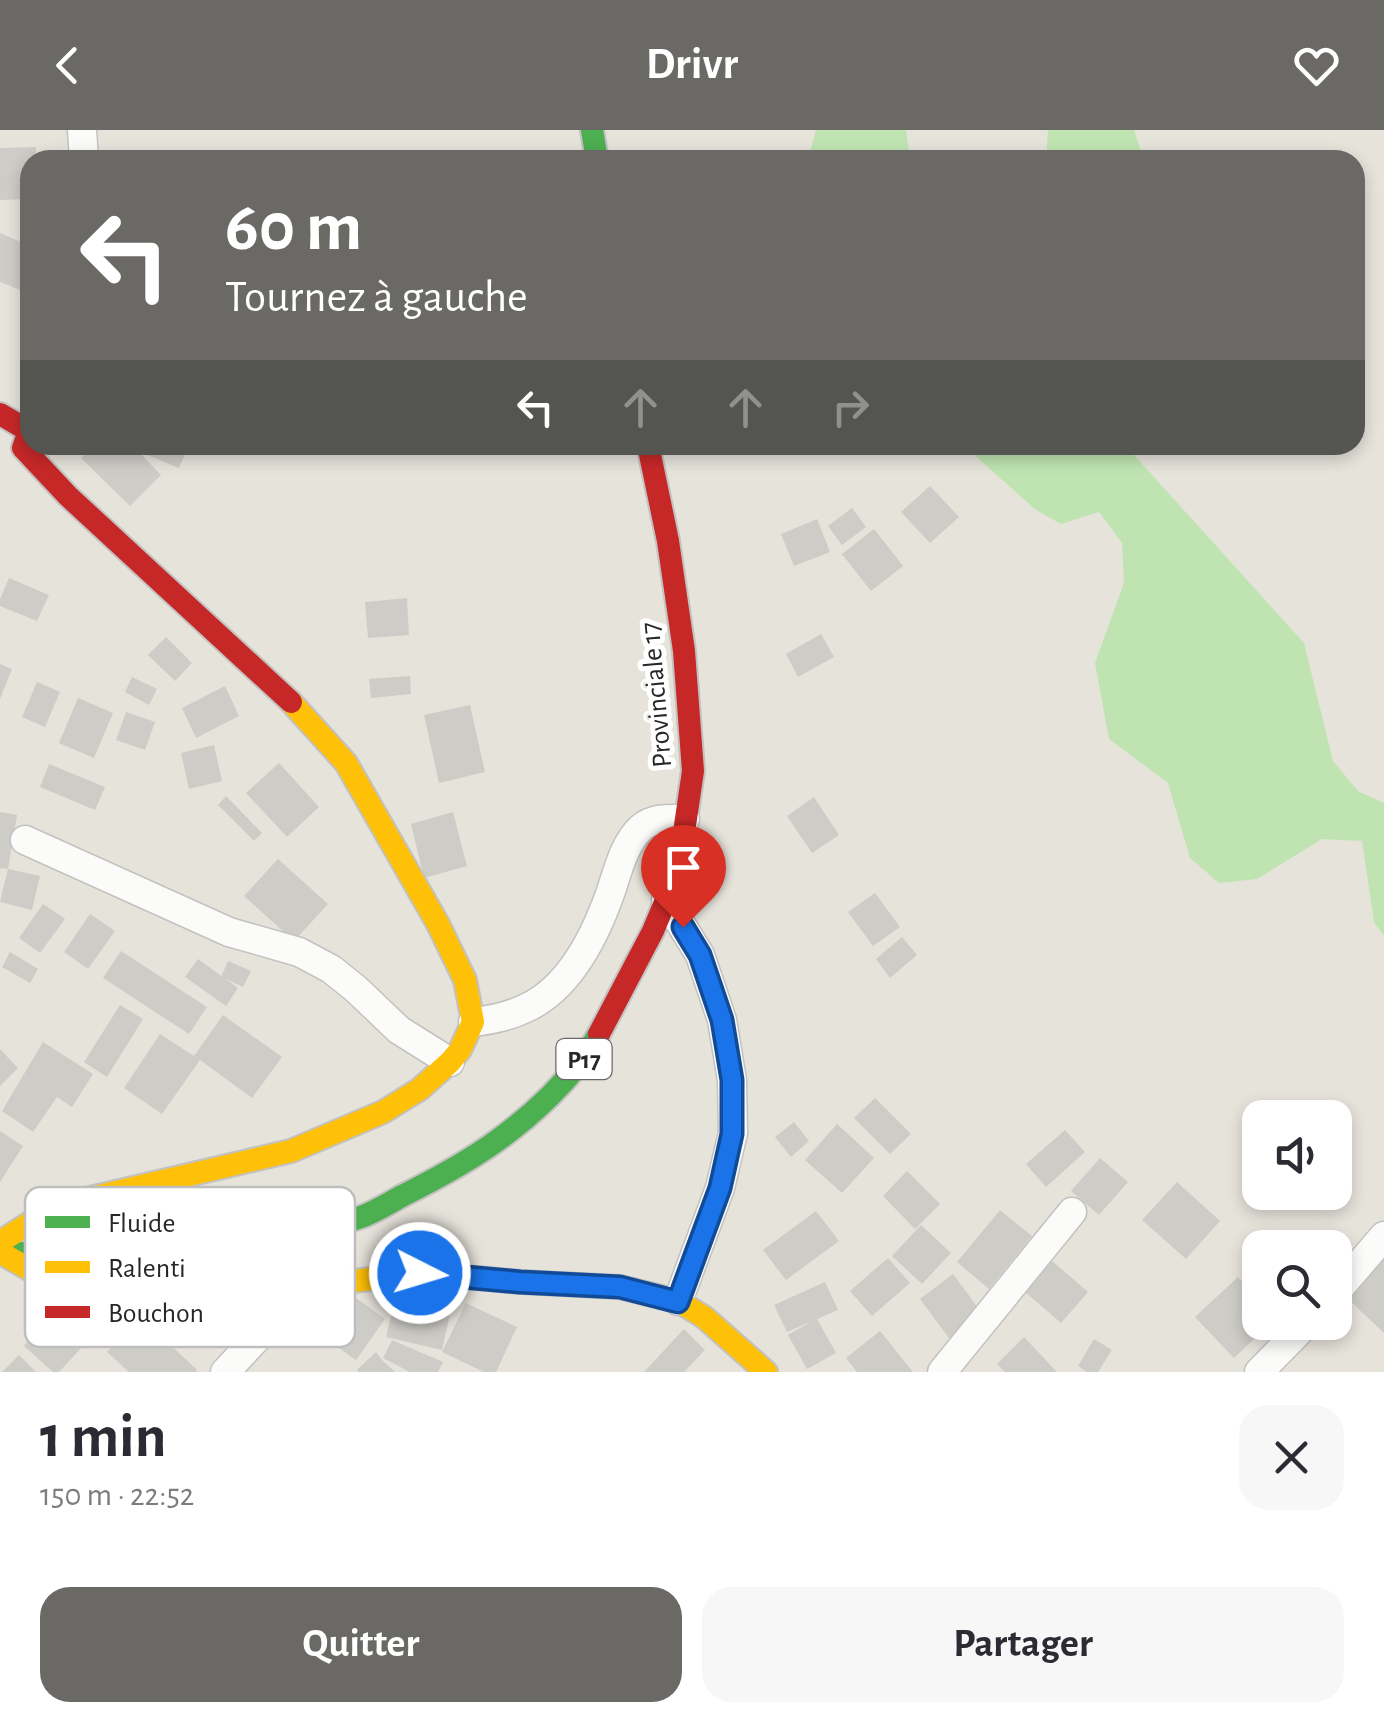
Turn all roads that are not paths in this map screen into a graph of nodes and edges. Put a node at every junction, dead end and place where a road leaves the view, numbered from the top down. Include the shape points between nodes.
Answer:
1 (0, 414) edge
2 (20, 439) edge
3 (33, 455) edge
4 (650, 455) edge
5 (685, 819) junction
6 (25, 840) dead end
7 (666, 900) junction
8 (473, 1022) junction
9 (450, 1062) junction
10 (134, 1187) edge
11 (1072, 1212) dead end
12 (355, 1218) edge
13 (25, 1233) edge
14 (1384, 1236) edge
15 (1, 1257) edge
16 (25, 1268) edge
17 (1352, 1273) edge
18 (355, 1281) edge
19 (678, 1302) junction
20 (1291, 1340) edge
21 (249, 1347) edge
22 (226, 1372) edge
23 (766, 1372) edge
24 (942, 1372) edge
25 (1260, 1372) edge

1 - 2 street
3 - 8 street via 346,763 438,924 465,980
4 - 5 street, Provinciale 17 / P17 via 684,651 693,771
5 - 7 street, Provinciale 17 / P17
5 - 8 street via 657,818 641,828 624,851 588,948 556,986 528,1008
6 - 9 street via 229,932 299,952 331,969 399,1030
7 - 12 street, Provinciale 17 / P17 via 584,1058 517,1127 458,1168
7 - 19 street via 700,955 722,1020 732,1080 732,1134 720,1188
8 - 9 street
9 - 10 street via 383,1112 292,1151
11 - 24 street
13 - 15 street
14 - 17 street
15 - 16 street
18 - 19 street via 420,1273 620,1287
19 - 23 street
20 - 25 street
21 - 22 street

